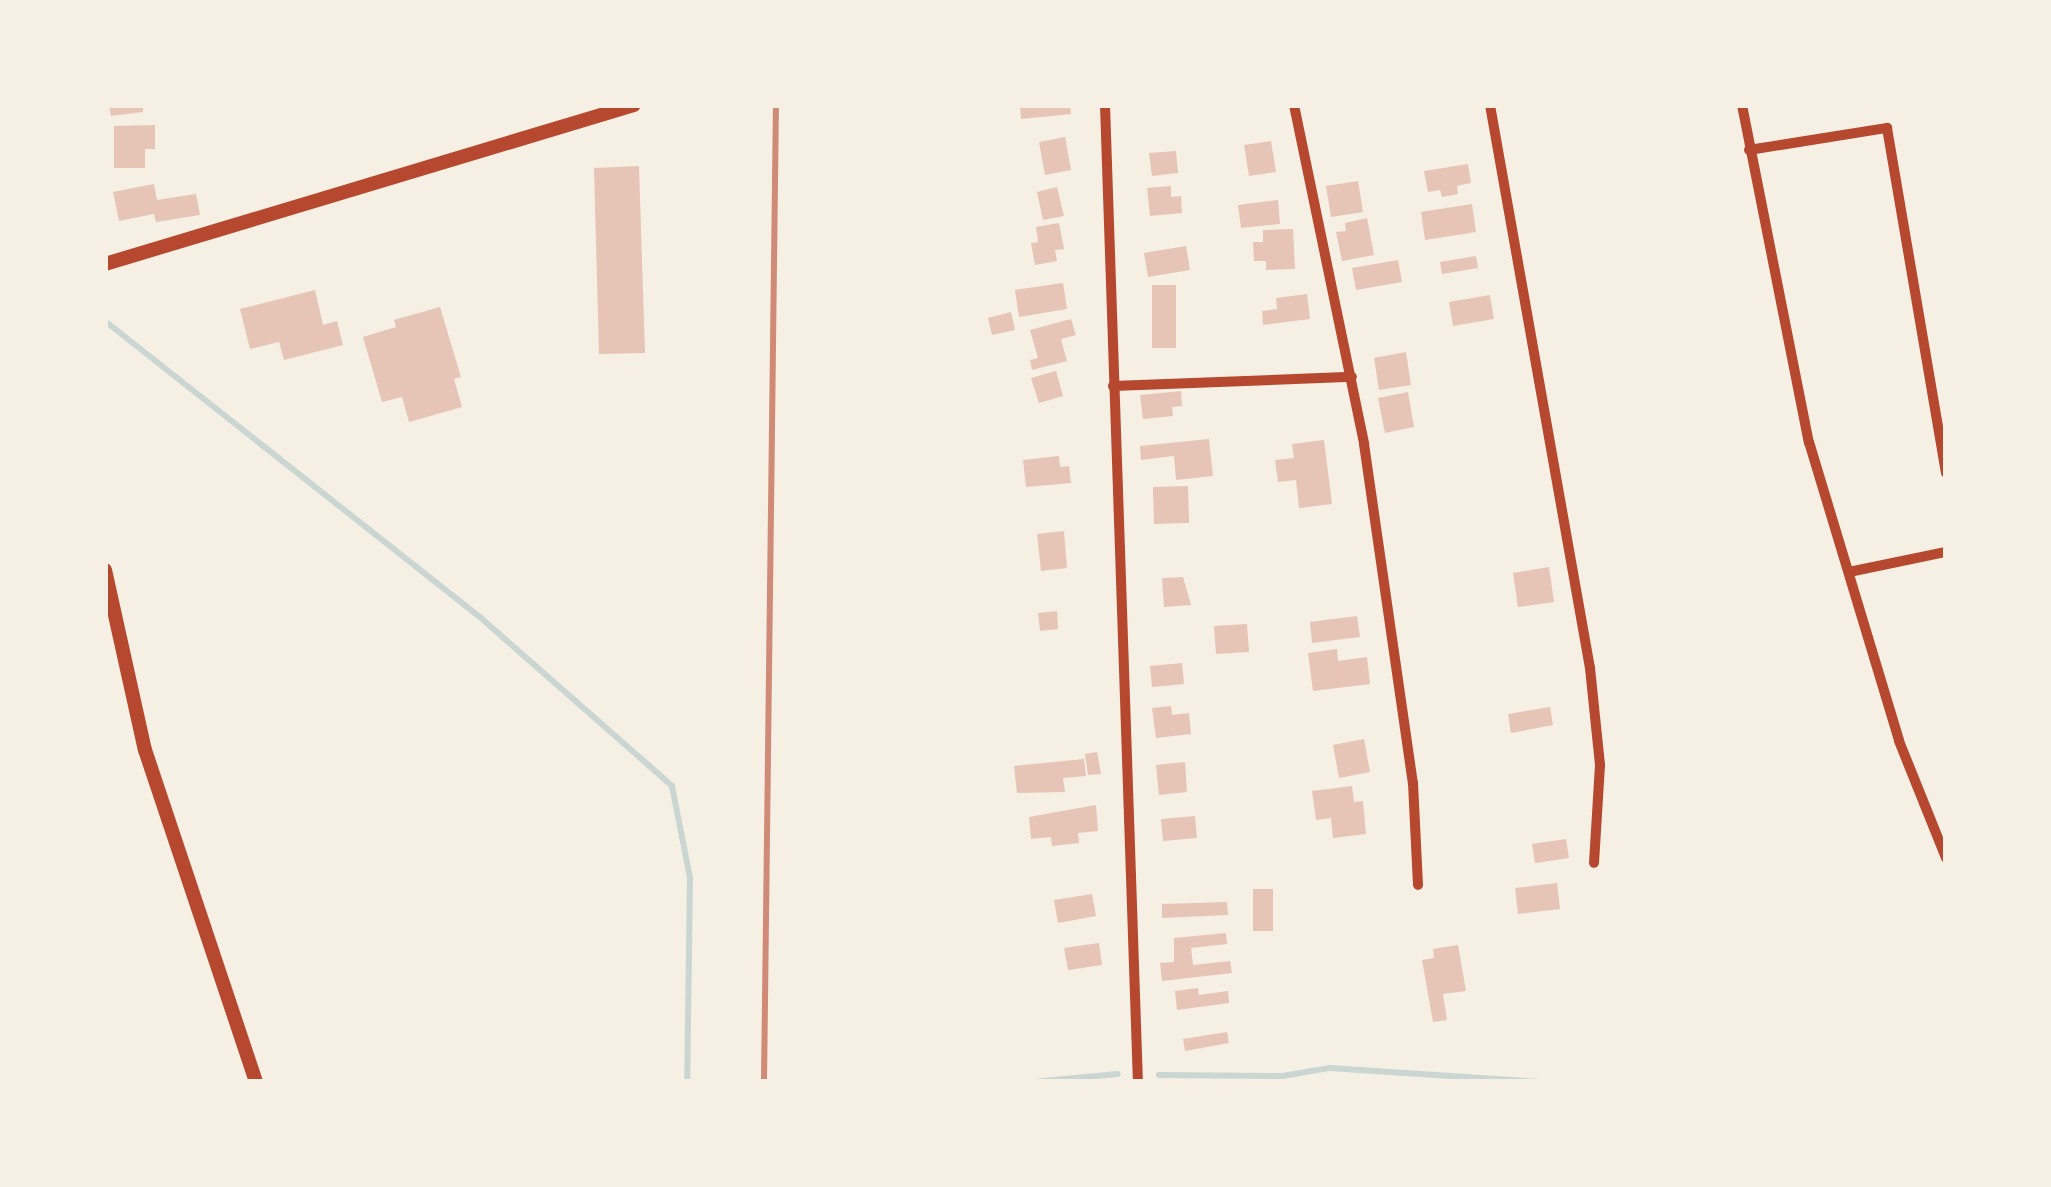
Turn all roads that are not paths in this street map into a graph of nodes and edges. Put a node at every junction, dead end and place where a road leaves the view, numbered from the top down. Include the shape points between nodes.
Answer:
1 (634, 105) edge
2 (1105, 105) edge
3 (1294, 105) edge
4 (1490, 105) edge
5 (1742, 105) edge
6 (1749, 150) junction
7 (105, 264) edge
8 (1352, 377) junction
9 (1113, 386) junction
10 (1946, 473) edge
11 (1946, 552) edge
12 (105, 570) edge
13 (1849, 572) junction
14 (1946, 858) edge
15 (1594, 863) dead end
16 (1418, 885) dead end
17 (256, 1082) edge
18 (1138, 1082) edge

1 - 7 street
2 - 9 street
3 - 8 street
4 - 15 street via 1590,668 1600,765
5 - 6 street
6 - 10 street via 1887,128
6 - 13 street via 1798,394
8 - 9 street
8 - 16 street via 1413,784
9 - 18 street
11 - 13 street
12 - 17 street via 145,750
13 - 14 street via 1899,741

